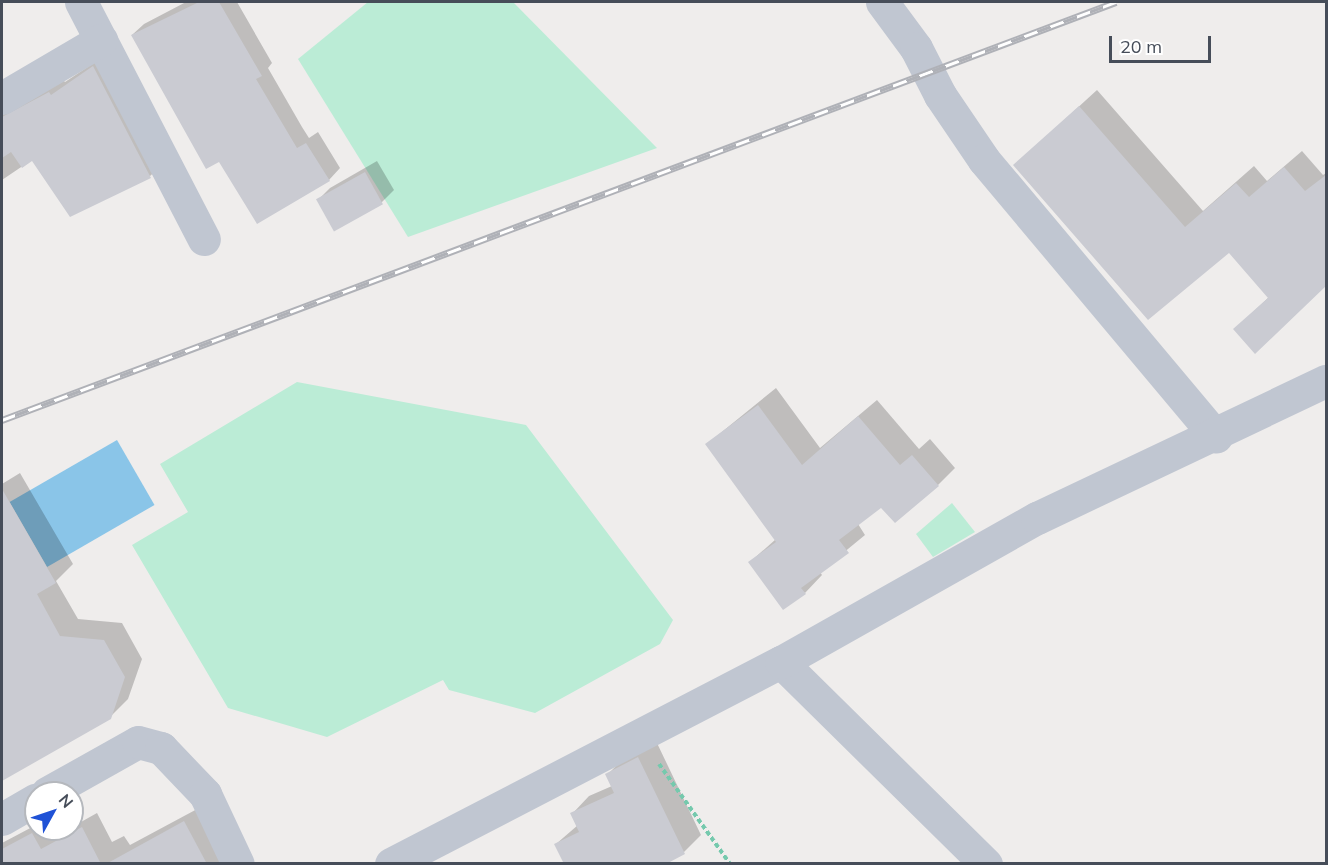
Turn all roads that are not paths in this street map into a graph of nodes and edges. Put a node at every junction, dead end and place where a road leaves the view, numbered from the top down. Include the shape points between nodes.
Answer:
1 (81, 2) edge
2 (882, 2) edge
3 (101, 40) junction
4 (2, 98) edge
5 (204, 239) dead end
6 (1320, 395) edge
7 (1215, 436) junction
8 (781, 662) junction
9 (68, 781) edge
10 (24, 806) edge
11 (2, 819) edge
12 (238, 864) edge
13 (391, 864) edge
14 (986, 864) edge

1 - 3 street
2 - 7 street via 916,48 940,95 984,160
3 - 4 street
3 - 5 street
6 - 7 street
7 - 8 street via 1037,518
8 - 13 street
8 - 14 street via 981,854
9 - 12 street via 138,742 161,748 205,794
10 - 11 street

